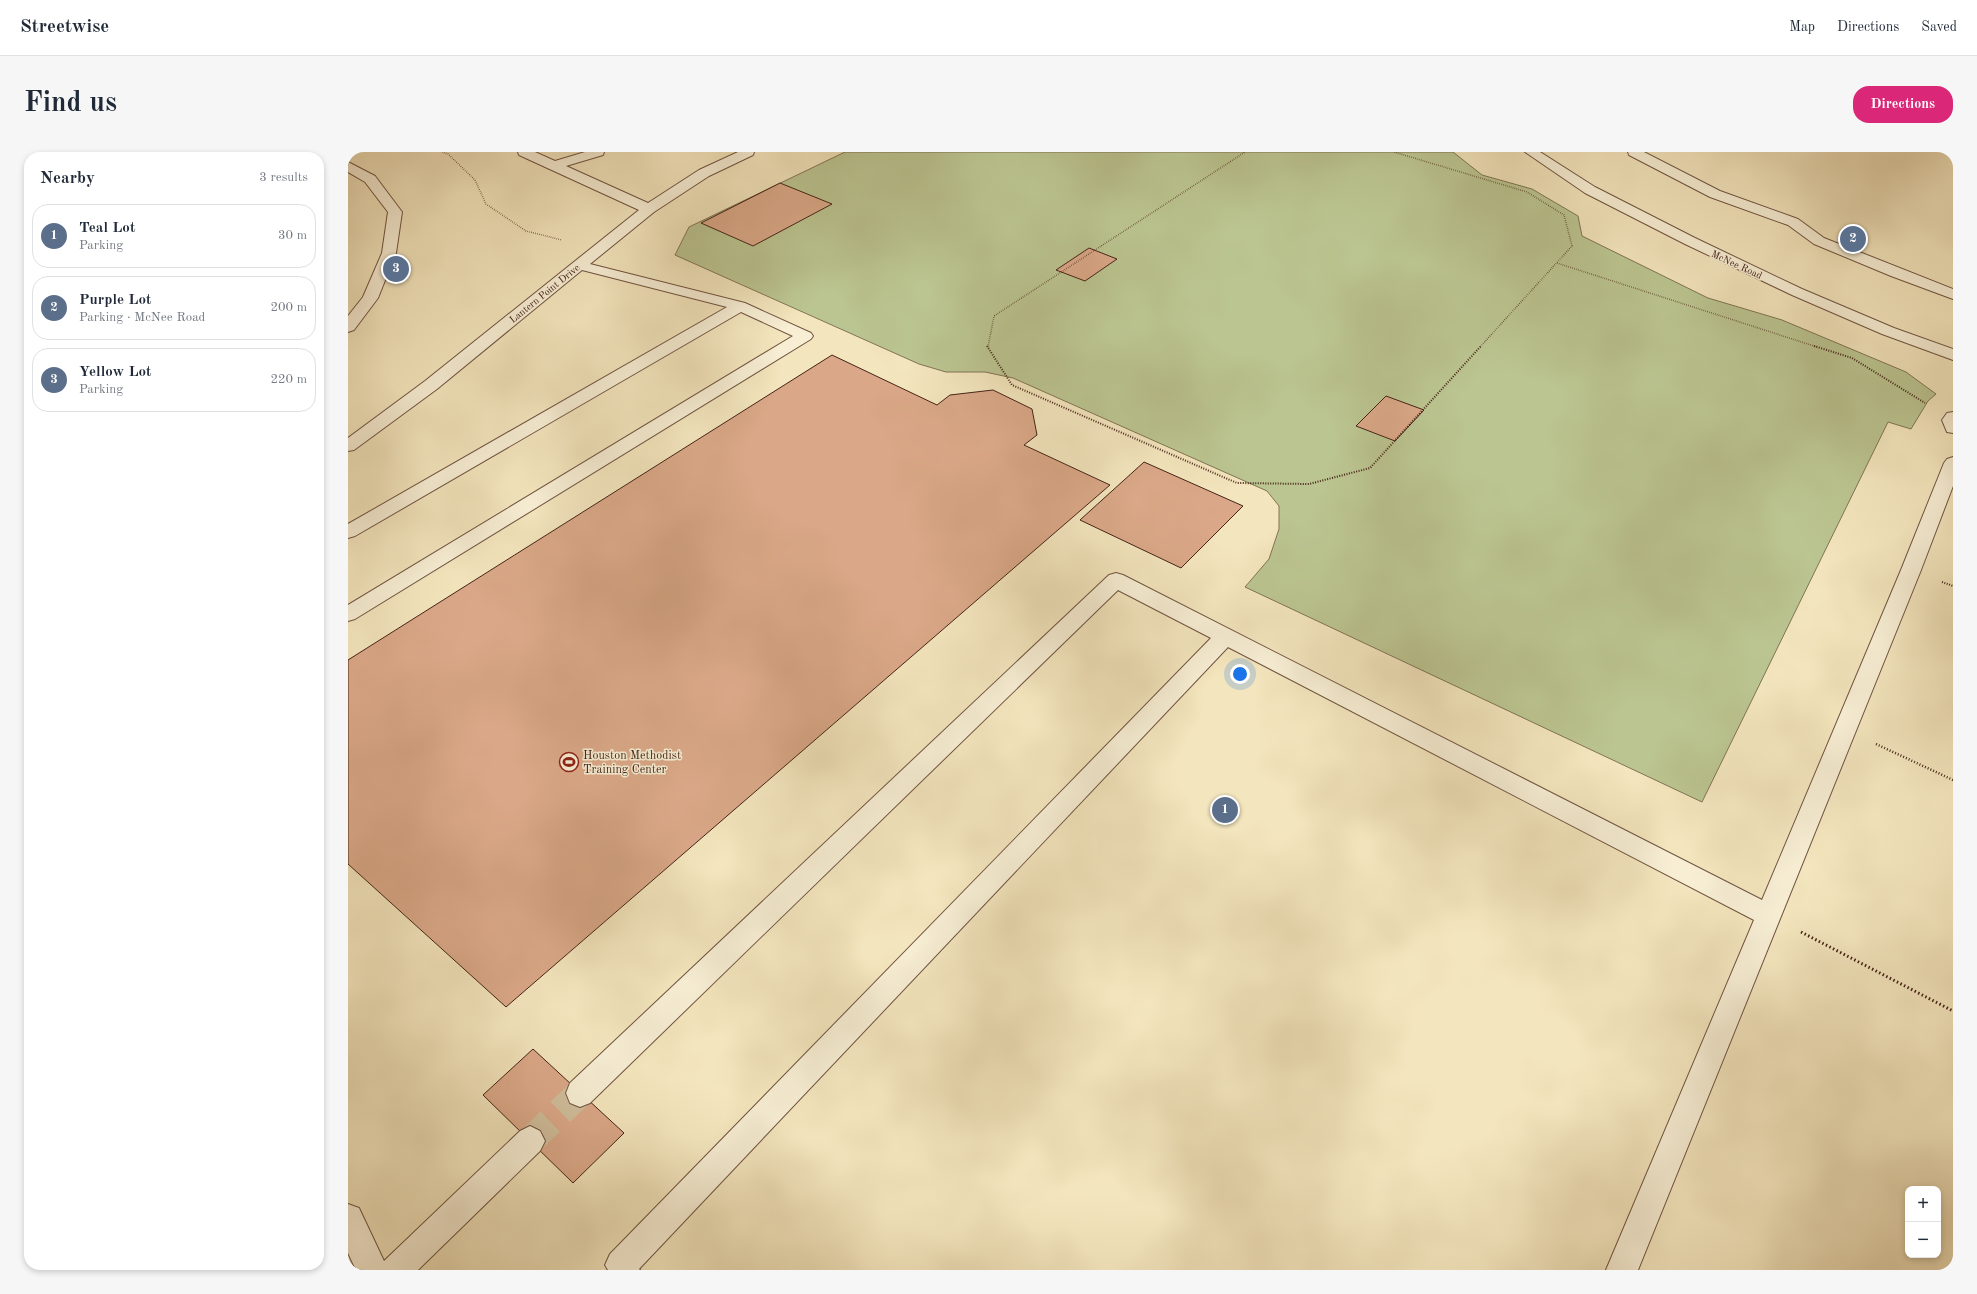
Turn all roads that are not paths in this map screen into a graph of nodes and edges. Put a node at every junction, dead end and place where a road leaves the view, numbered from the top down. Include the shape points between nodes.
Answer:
1 (524, 152) edge
2 (598, 152) edge
3 (748, 152) edge
4 (1531, 152) edge
5 (1634, 152) edge
6 (348, 166) edge
7 (554, 166) junction
8 (650, 209) junction
9 (578, 266) junction
10 (1953, 294) edge
11 (740, 306) junction
12 (348, 326) edge
13 (1953, 355) edge
14 (348, 446) edge
15 (1953, 463) edge
16 (348, 532) edge
17 (348, 614) edge
18 (1226, 636) junction
19 (1768, 915) junction
20 (580, 1093) tunnel mouth
21 (530, 1141) tunnel mouth
22 (348, 1219) edge
23 (372, 1270) edge
24 (396, 1270) edge
25 (624, 1270) edge
26 (1622, 1270) edge

1 - 7 street
2 - 7 street
3 - 8 street, Lantern Point Drive via 704,173
4 - 13 street, McNee Road via 1590,190 1690,241 1797,292 1888,331
5 - 10 street via 1715,194 1793,222 1819,241
6 - 12 street via 370,179 395,212 389,253 370,298
7 - 8 street
8 - 9 street, Lantern Point Drive
9 - 11 street
9 - 14 street, Lantern Point Drive via 431,385
11 - 16 street
11 - 17 street via 805,336
15 - 19 street
18 - 19 street
18 - 20 street via 1116,580
18 - 25 street via 621,1265
19 - 26 street
21 - 24 street
22 - 23 street

